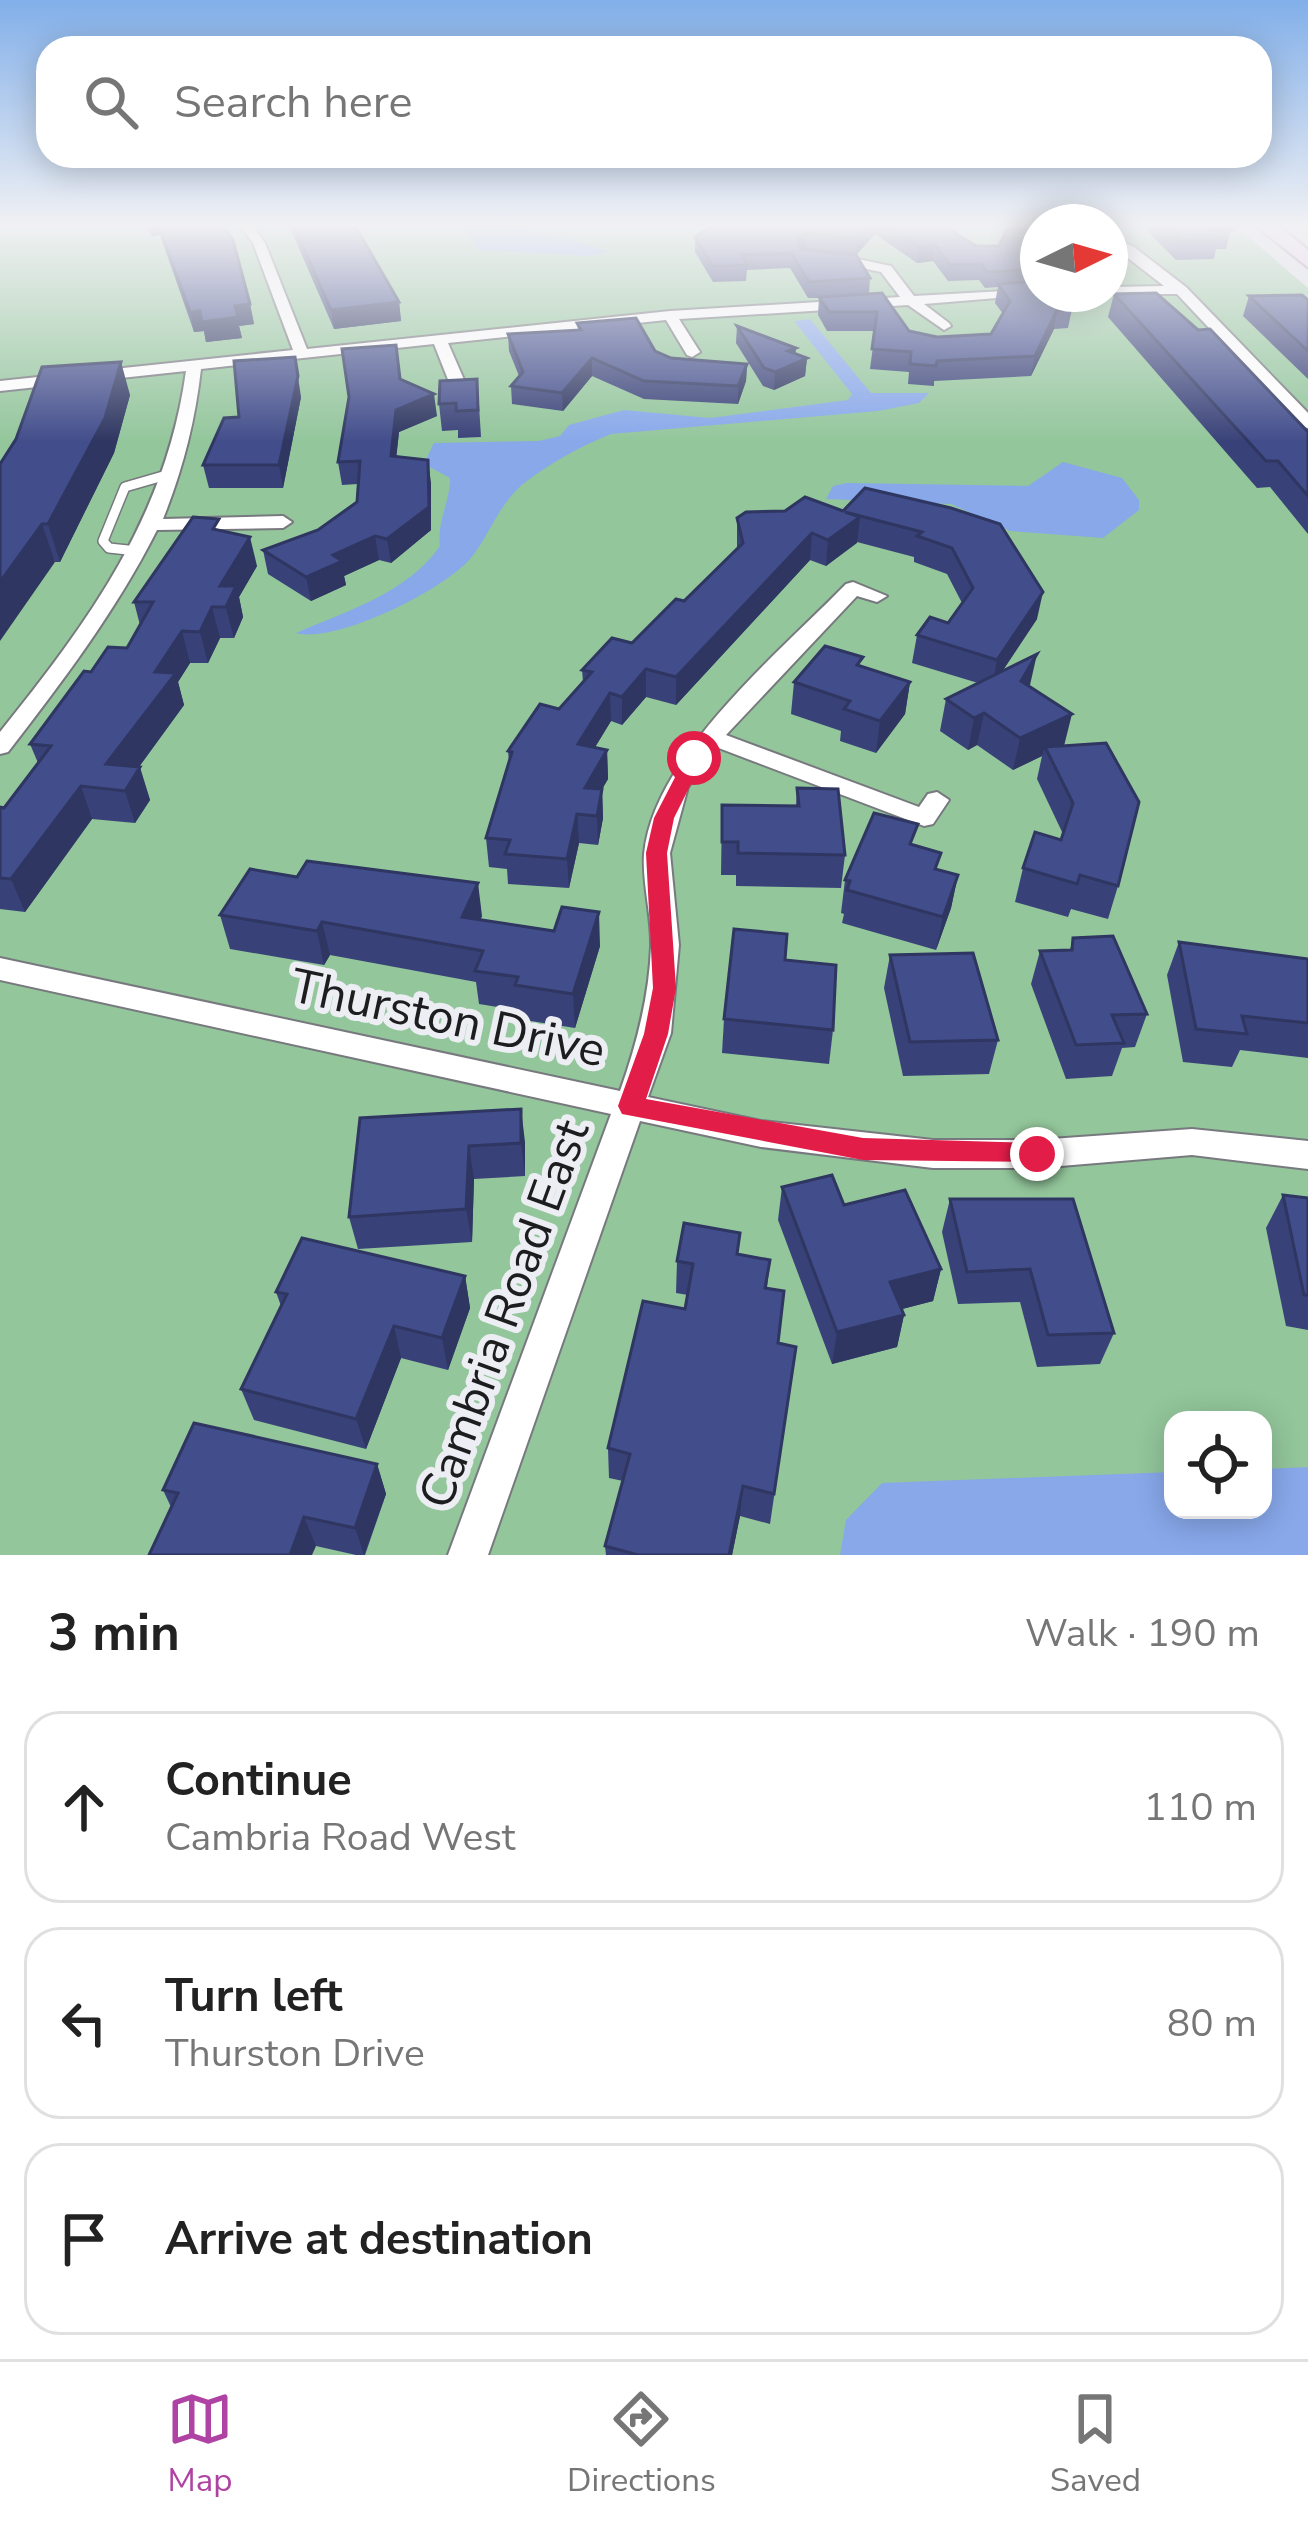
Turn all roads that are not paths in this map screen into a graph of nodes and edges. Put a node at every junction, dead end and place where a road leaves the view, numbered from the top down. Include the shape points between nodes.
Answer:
1 (280, 297) edge
2 (907, 297) edge
3 (961, 297) edge
4 (1187, 297) edge
5 (909, 299) junction
6 (670, 315) junction
7 (944, 326) dead end
8 (439, 338) junction
9 (692, 352) dead end
10 (301, 353) junction
11 (194, 365) junction
12 (457, 382) edge
13 (0, 386) edge
14 (1308, 423) edge
15 (172, 474) junction
16 (284, 522) dead end
17 (151, 525) junction
18 (137, 551) junction
19 (877, 596) dead end
20 (711, 737) junction
21 (0, 747) edge
22 (937, 800) dead end
23 (0, 969) edge
24 (631, 1106) junction
25 (1308, 1155) edge
26 (468, 1555) edge

1 - 10 street
2 - 5 street
3 - 5 street
4 - 14 street
5 - 6 street
5 - 7 street
6 - 8 street
6 - 9 street
8 - 10 street
8 - 12 street
10 - 11 street
11 - 13 street
11 - 15 street
15 - 17 street
15 - 18 lane via 125,487 116,506 103,541
16 - 17 street
17 - 18 street
18 - 21 street
19 - 20 street, Cambria Road East via 853,588
20 - 22 street via 924,818
20 - 24 street, Cambria Road East via 664,818 657,853 664,988
23 - 24 street, Thurston Drive
24 - 25 street, Thurston Drive via 863,1149 1037,1154 1192,1142
24 - 26 street, Cambria Road East

